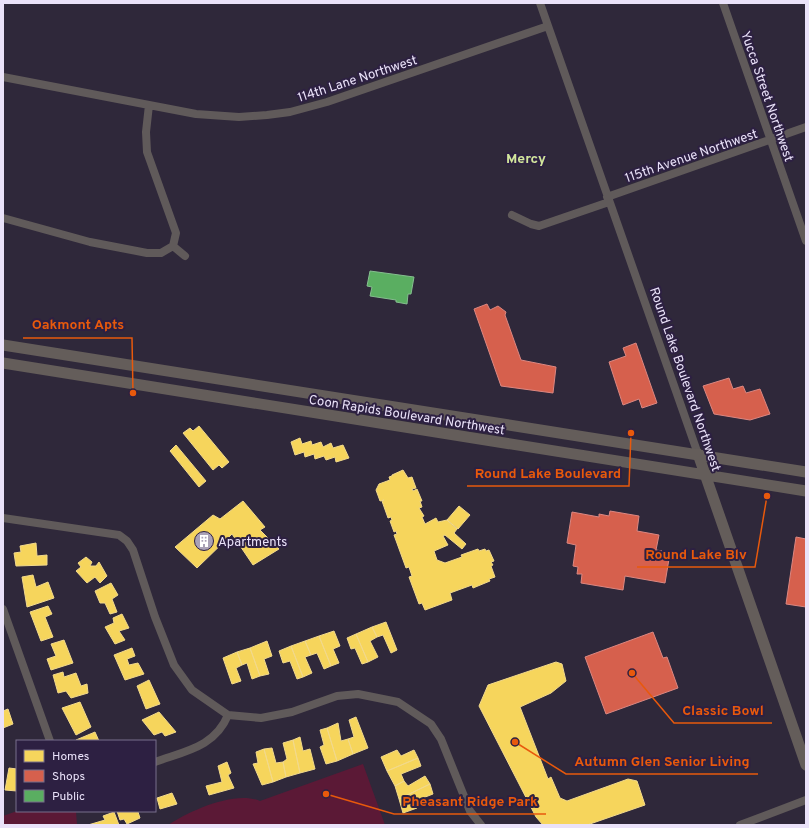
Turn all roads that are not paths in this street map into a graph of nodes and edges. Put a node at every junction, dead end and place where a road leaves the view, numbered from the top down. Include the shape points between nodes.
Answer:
1 (540, 3) edge
2 (723, 3) edge
3 (548, 26) junction
4 (3, 77) edge
5 (149, 105) junction
6 (806, 127) edge
7 (771, 139) junction
8 (608, 200) junction
9 (512, 215) dead end
10 (3, 218) edge
11 (806, 241) edge
12 (173, 246) junction
13 (186, 256) dead end
14 (3, 345) edge
15 (3, 363) edge
16 (698, 454) junction
17 (806, 472) edge
18 (705, 475) junction
19 (806, 491) edge
20 (3, 518) edge
21 (3, 609) edge
22 (228, 715) junction
23 (50, 740) edge
24 (156, 762) edge
25 (806, 765) edge
26 (806, 800) edge
27 (481, 825) edge
28 (740, 825) edge

1 - 3 street, Round Lake Boulevard Northwest
2 - 7 street, Yucca Street Northwest
3 - 5 street, 114th Lane Northwest via 356,93 290,112 240,117 196,114
3 - 8 street, Round Lake Boulevard Northwest
4 - 5 street, 114th Lane Northwest
5 - 12 street via 147,152 176,232
6 - 7 street, 115th Avenue Northwest
7 - 8 street, 115th Avenue Northwest
7 - 11 street, Yucca Street Northwest
8 - 9 street, 115th Avenue Northwest via 539,226
8 - 16 street, Round Lake Boulevard Northwest
10 - 12 street via 90,242 147,253 161,253
12 - 13 street
14 - 16 main road, Coon Rapids Boulevard Northwest
15 - 18 main road, Coon Rapids Boulevard Northwest
16 - 17 main road, Coon Rapids Boulevard Northwest
16 - 18 main road, Round Lake Boulevard Northwest
18 - 19 main road, Coon Rapids Boulevard Northwest
18 - 25 main road, Round Lake Boulevard Northwest
20 - 22 street via 119,535 127,541 133,550 174,665 192,690
21 - 23 street
22 - 24 street via 223,727 213,738 200,746
22 - 27 street via 261,718 292,712 337,696 351,694 398,702 431,724 441,739 470,811
26 - 28 street

